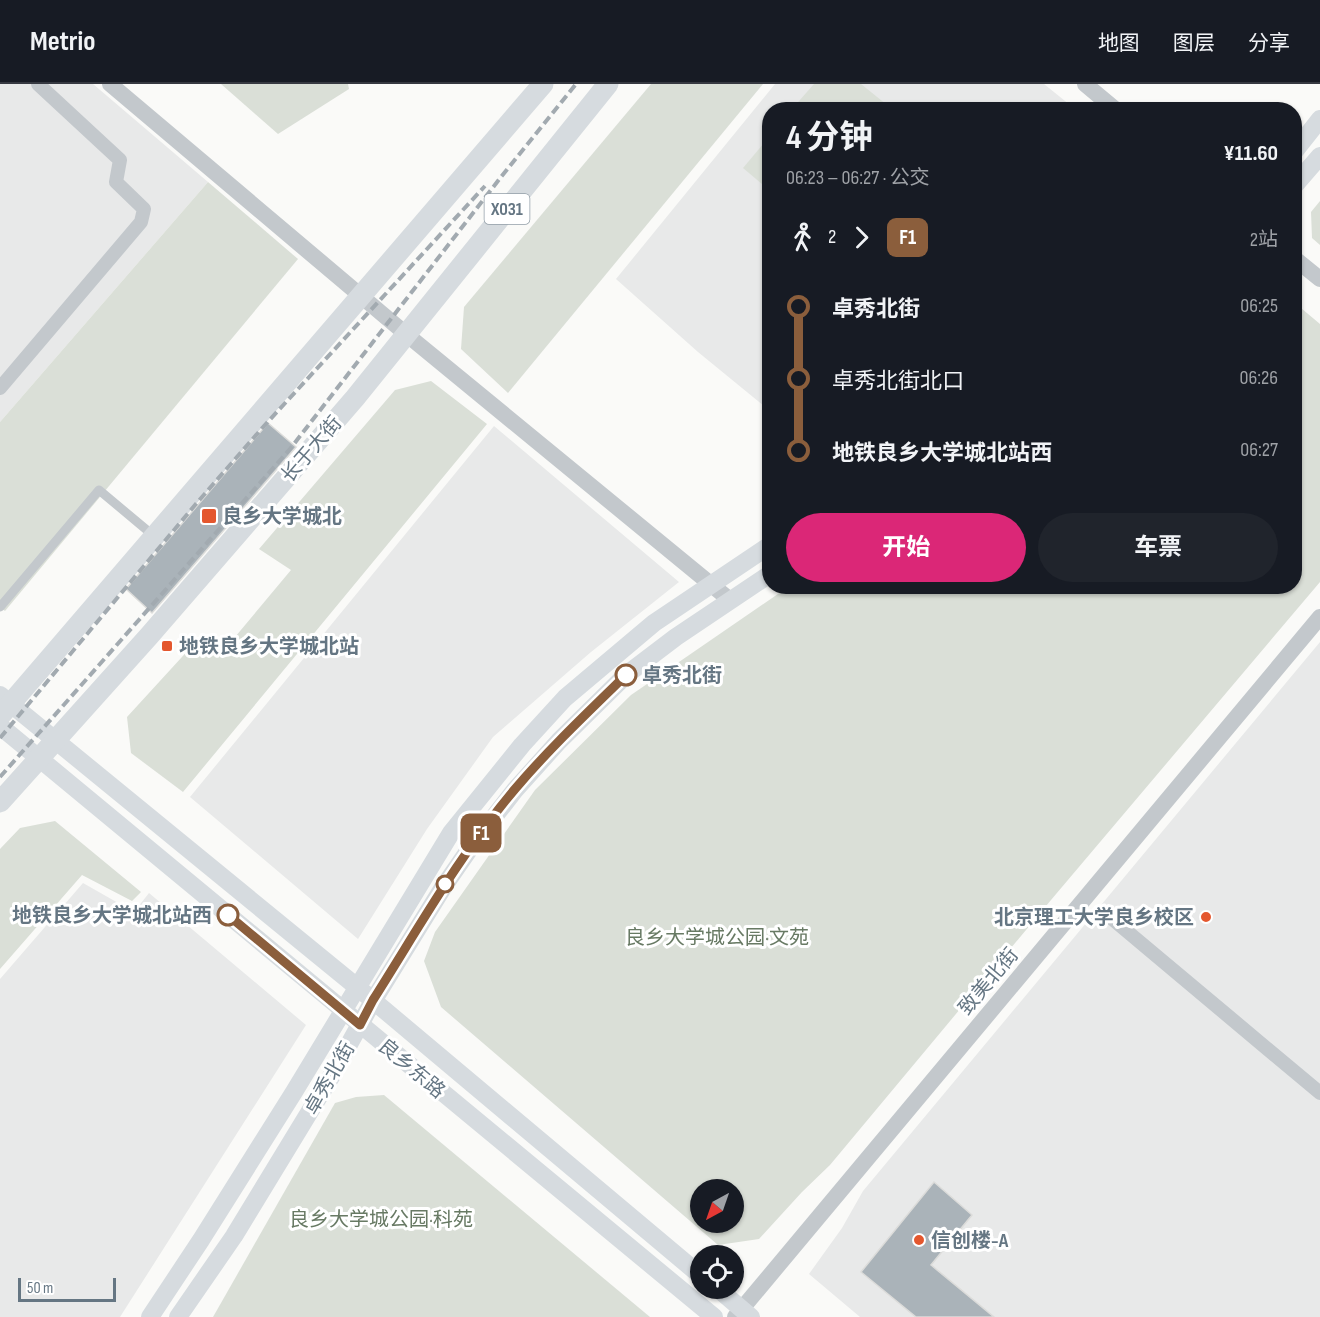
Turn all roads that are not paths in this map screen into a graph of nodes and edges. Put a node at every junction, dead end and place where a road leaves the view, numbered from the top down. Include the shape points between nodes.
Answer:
1 (38, 84) edge
2 (110, 84) edge
3 (543, 84) edge
4 (608, 84) edge
5 (1085, 84) edge
6 (1106, 102) edge
7 (1320, 119) edge
8 (1302, 142) edge
9 (1320, 156) edge
10 (1302, 177) edge
11 (1302, 264) edge
12 (1320, 279) edge
13 (360, 296) junction
14 (406, 334) junction
15 (0, 388) edge
16 (160, 540) dead end
17 (762, 550) edge
18 (762, 579) edge
19 (711, 584) junction
20 (730, 600) junction
21 (0, 607) edge
22 (1320, 617) edge
23 (4, 705) edge
24 (0, 726) edge
25 (56, 741) junction
26 (40, 758) junction
27 (0, 802) edge
28 (1110, 917) dead end
29 (357, 987) junction
30 (373, 1000) junction
31 (343, 1010) junction
32 (360, 1025) junction
33 (1320, 1093) edge
34 (690, 1267) edge
35 (728, 1299) edge
36 (743, 1314) edge
37 (150, 1317) edge
38 (178, 1317) edge
39 (714, 1317) edge

1 - 15 street via 120,160 116,182 144,209 141,222
2 - 13 street
3 - 13 main road, X031
4 - 14 main road, 长于大街 / X031
5 - 6 street
7 - 8 main road
9 - 10 main road
11 - 12 street
13 - 14 street
13 - 23 main road, X031
14 - 19 street
14 - 25 main road, 长于大街 / X031 via 355,398
16 - 21 street via 99,490
17 - 19 main road, 卓秀北街
18 - 20 main road, 卓秀北街
19 - 20 street
19 - 29 main road, 卓秀北街 via 612,657 565,698 522,745 451,833
20 - 30 main road, 卓秀北街 via 626,675 551,749 473,844
22 - 36 street, 致美北街
23 - 25 main road, 良乡东路
24 - 26 main road, 良乡东路
25 - 26 main road, 长于大街 / X031
25 - 29 main road, 良乡东路
26 - 27 main road, 长于大街 / X031
26 - 31 main road, 良乡东路
28 - 33 street
29 - 30 main road, 良乡东路
29 - 31 main road, 卓秀北街
30 - 32 main road, 卓秀北街
30 - 34 main road, 良乡东路
31 - 32 main road, 良乡东路
31 - 37 main road, 卓秀北街
32 - 38 main road, 卓秀北街 via 234,1236
32 - 39 main road, 良乡东路
35 - 36 main road

